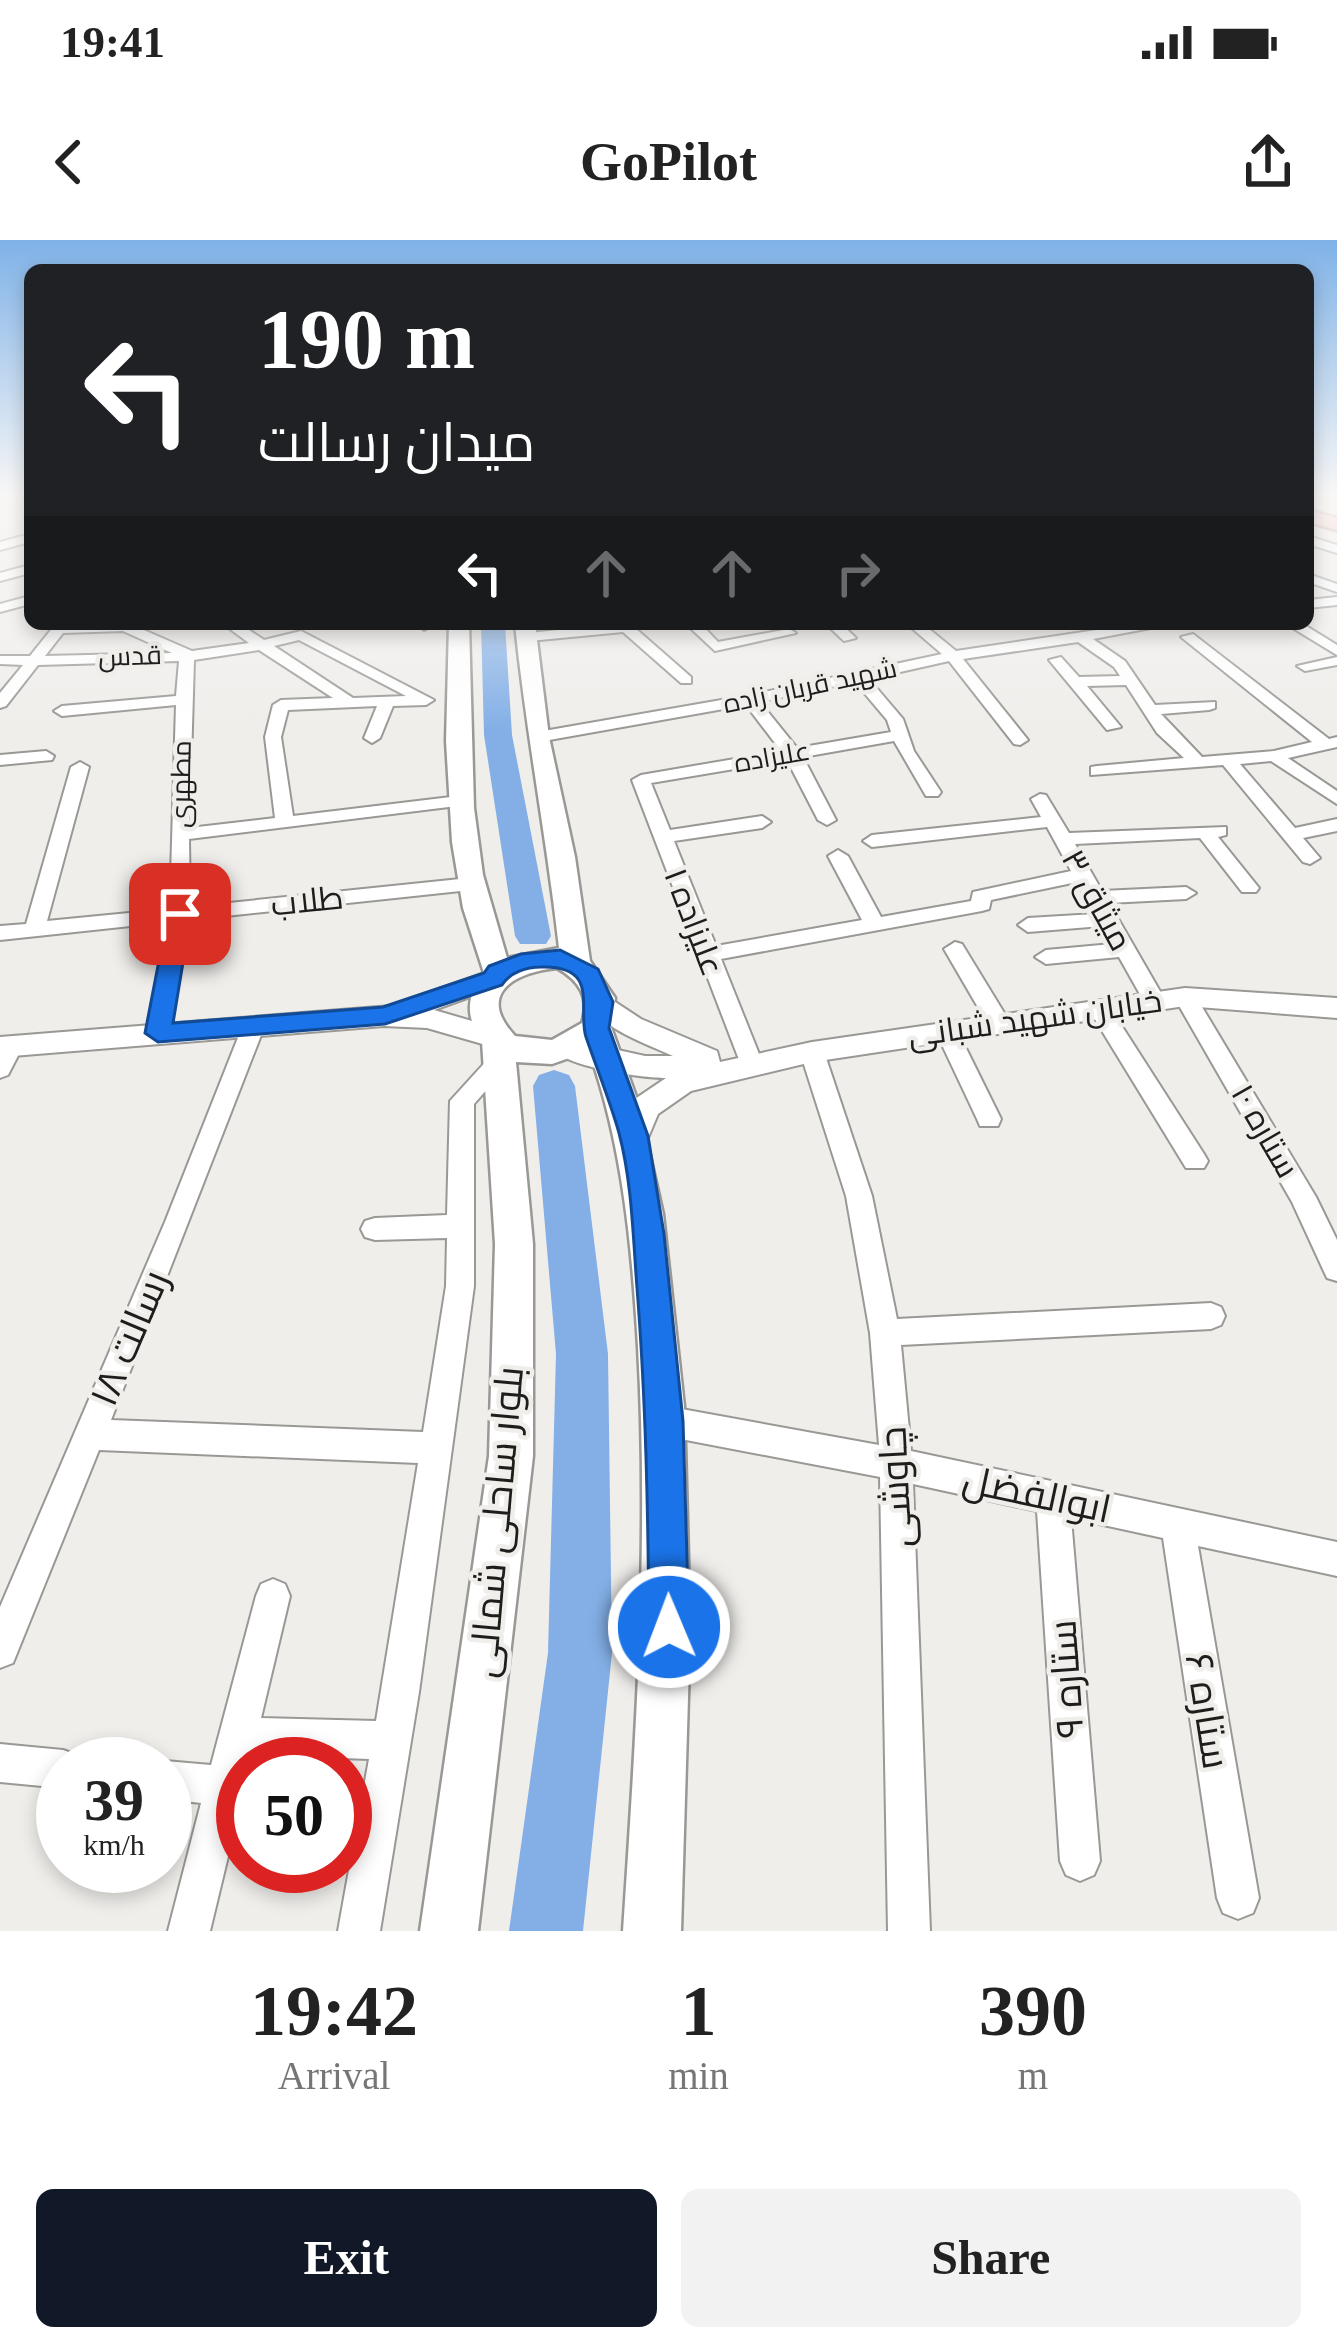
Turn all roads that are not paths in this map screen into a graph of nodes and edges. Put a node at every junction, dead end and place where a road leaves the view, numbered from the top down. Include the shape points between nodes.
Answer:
1 (55, 630) edge
2 (132, 630) edge
3 (239, 630) edge
4 (460, 630) edge
5 (633, 630) edge
6 (699, 630) edge
7 (840, 630) edge
8 (921, 630) edge
9 (1072, 630) edge
10 (1116, 630) edge
11 (1303, 630) edge
12 (527, 631) edge
13 (789, 633) dead end
14 (1082, 637) junction
15 (1188, 637) dead end
16 (849, 638) dead end
17 (261, 647) junction
18 (1337, 651) edge
19 (187, 654) junction
20 (953, 656) junction
21 (0, 660) edge
22 (34, 660) junction
23 (1056, 660) dead end
24 (1337, 661) edge
25 (1305, 666) dead end
26 (1129, 668) junction
27 (857, 676) junction
28 (686, 680) dead end
29 (1075, 682) junction
30 (457, 699) junction
31 (184, 700) junction
32 (387, 700) junction
33 (427, 700) junction
34 (750, 700) junction
35 (347, 701) junction
36 (0, 703) edge
37 (1209, 705) dead end
38 (1151, 710) junction
39 (62, 711) dead end
40 (1113, 727) dead end
41 (902, 735) junction
42 (538, 737) junction
43 (372, 738) dead end
44 (1020, 740) dead end
45 (1331, 744) edge
46 (792, 753) junction
47 (46, 756) dead end
48 (1274, 756) junction
49 (0, 760) edge
50 (1228, 761) junction
51 (1199, 763) junction
52 (80, 767) dead end
53 (1097, 771) dead end
54 (641, 780) joint
55 (932, 792) dead end
56 (1040, 799) dead end
57 (1337, 799) edge
58 (459, 801) junction
59 (826, 820) dead end
60 (762, 822) dead end
61 (285, 823) junction
62 (1337, 825) edge
63 (1058, 830) junction
64 (1290, 835) junction
65 (181, 836) junction
66 (662, 837) junction
67 (872, 841) dead end
68 (838, 856) dead end
69 (1310, 858) dead end
70 (1083, 875) junction
71 (470, 884) junction
72 (1249, 888) dead end
73 (1186, 893) dead end
74 (1096, 898) junction
75 (180, 914) junction
76 (1108, 919) junction
77 (875, 925) junction
78 (1028, 925) dead end
79 (35, 929) junction
80 (0, 933) edge
81 (955, 949) dead end
82 (1125, 950) junction
83 (707, 956) junction
84 (1046, 957) dead end
85 (575, 962) junction
86 (495, 975) junction
87 (1185, 998) junction
88 (1154, 1000) junction
89 (1099, 1008) junction
90 (1337, 1008) edge
91 (385, 1016) junction
92 (998, 1022) junction
93 (254, 1025) junction
94 (946, 1030) junction
95 (158, 1033) junction
96 (593, 1034) junction
97 (496, 1047) junction
98 (812, 1052) junction
99 (4, 1054) edge
100 (743, 1065) junction
101 (989, 1119) dead end
102 (634, 1136) junction
103 (1195, 1161) dead end
104 (460, 1226) junction
105 (375, 1229) dead end
106 (1337, 1269) edge
107 (1211, 1316) dead end
108 (885, 1333) junction
109 (665, 1421) junction
110 (90, 1434) junction
111 (437, 1448) junction
112 (896, 1464) junction
113 (1053, 1497) junction
114 (1178, 1525) junction
115 (1337, 1559) edge
116 (273, 1596) dead end
117 (0, 1650) edge
118 (238, 1736) joint
119 (392, 1742) junction
120 (0, 1763) edge
121 (36, 1766) edge
122 (216, 1825) edge
123 (1080, 1861) dead end
124 (1238, 1898) dead end
125 (189, 1931) edge
126 (359, 1931) edge
127 (449, 1931) edge
128 (652, 1931) edge
129 (909, 1931) edge

1 - 22 street
2 - 19 street
3 - 17 street
4 - 30 main road
5 - 28 street
6 - 13 street via 715,647
7 - 16 street
8 - 20 street
9 - 14 street
10 - 14 street, شهید قربان زاده
11 - 18 street
12 - 42 main road
14 - 20 street, شهید قربان زاده
14 - 26 street
15 - 45 street
17 - 19 street, قدس
17 - 33 street, قدس via 301,635
17 - 35 street
19 - 22 street, قدس
19 - 31 street, مطهری
20 - 27 street, شهید قربان زاده
20 - 44 street
21 - 22 street, قدس
22 - 36 street
23 - 29 street
24 - 25 street
26 - 29 street
26 - 38 street
27 - 34 street, شهید قربان زاده
27 - 41 street
29 - 40 street
30 - 33 street
30 - 58 main road
31 - 39 street
31 - 65 street, مطهری
32 - 33 street
32 - 35 street
32 - 43 street
34 - 42 street, شهید قربان زاده
34 - 46 street
35 - 61 street via 278,707 273,736
37 - 38 street
38 - 51 street
41 - 46 street, علیزاده
41 - 55 street
42 - 85 main road
45 - 48 street
46 - 54 street, علیزاده
46 - 59 street
47 - 49 street
48 - 50 street
48 - 57 street
50 - 51 street
50 - 64 street
51 - 53 street
52 - 79 street
54 - 66 street, علیزاده ۱
56 - 63 street, میثاق ۳
58 - 61 street
58 - 71 main road
60 - 66 street
61 - 65 street
62 - 64 street
63 - 67 street
63 - 70 street, میثاق ۳
63 - 72 street via 1212,831
64 - 69 street
65 - 75 street, مطهری
66 - 83 street, علیزاده ۱
68 - 77 street
70 - 74 street, میثاق ۳
70 - 77 street
71 - 75 street, طلاب
71 - 86 main road
73 - 74 street
74 - 76 street, میثاق ۳
75 - 79 street, طلاب
75 - 95 street, مطهری
76 - 78 street
76 - 82 street, میثاق ۳
77 - 83 street
79 - 80 street, طلاب
81 - 92 street
82 - 84 street
82 - 88 street, میثاق ۳
83 - 100 street, علیزاده ۱
85 - 86 main road via 544,958
85 - 96 main road via 589,974
86 - 91 street
86 - 97 main road via 483,1008
87 - 88 street, خیابان شهید شبانی
87 - 90 street, خیابان شهید شبانی
87 - 106 street, ستاره ۱۰
88 - 89 street, خیابان شهید شبانی
89 - 92 street, خیابان شهید شبانی
89 - 103 street
91 - 93 street
91 - 97 street via 427,1018
92 - 94 street, خیابان شهید شبانی
93 - 95 street
93 - 110 street, رسالت ۱۸
94 - 98 street, خیابان شهید شبانی
94 - 101 street
95 - 99 street
96 - 97 main road via 542,1054
96 - 100 street via 632,1026 681,1051
96 - 100 street, خیابان شهید شبانی via 644,1067
96 - 102 main road
97 - 104 street via 463,1101
97 - 127 main road, بلوار ساحلی شمالی via 514,1244 511,1456
98 - 100 street, خیابان شهید شبانی
98 - 108 street, چاوشی via 859,1196
100 - 102 street, خیابان شهید شبانی via 682,1082 646,1108
102 - 109 main road
104 - 105 street
104 - 111 street via 460,1286
107 - 108 street
108 - 112 street, چاوشی
109 - 112 street, ابوالفضل
109 - 128 main road via 669,1627
110 - 111 street
110 - 117 street, رسالت ۱۸
111 - 119 street
112 - 113 street, ابوالفضل
112 - 129 street, چاوشی
113 - 114 street, ابوالفضل
113 - 123 street, ستاره ۹
114 - 115 street, ابوالفضل
114 - 124 street, ستاره ۶
116 - 118 street
118 - 119 street
119 - 126 street
120 - 121 street
122 - 125 street

